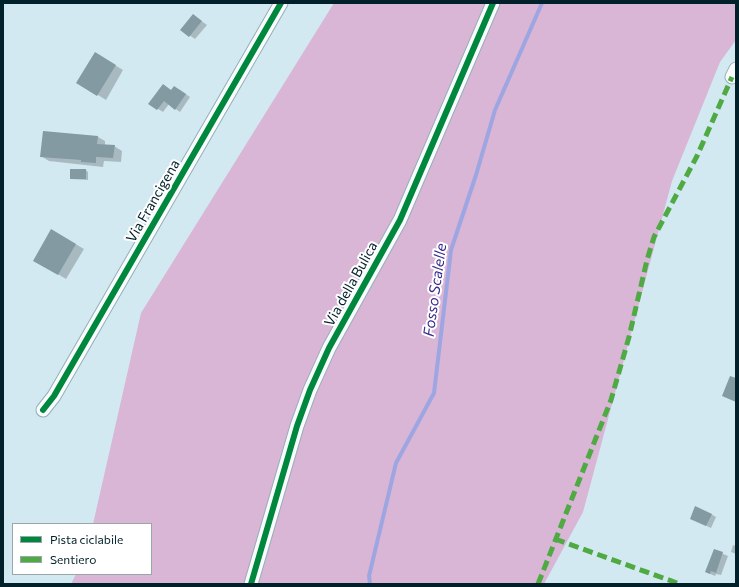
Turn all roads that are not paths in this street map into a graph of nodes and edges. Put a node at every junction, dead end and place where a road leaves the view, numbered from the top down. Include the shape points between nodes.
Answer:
1 (281, 3) edge
2 (493, 3) edge
3 (43, 410) dead end
4 (251, 584) edge

1 - 3 street, Via Francigena via 54,396
2 - 4 street, Via della Bulica via 400,220 326,354 313,383 297,426

